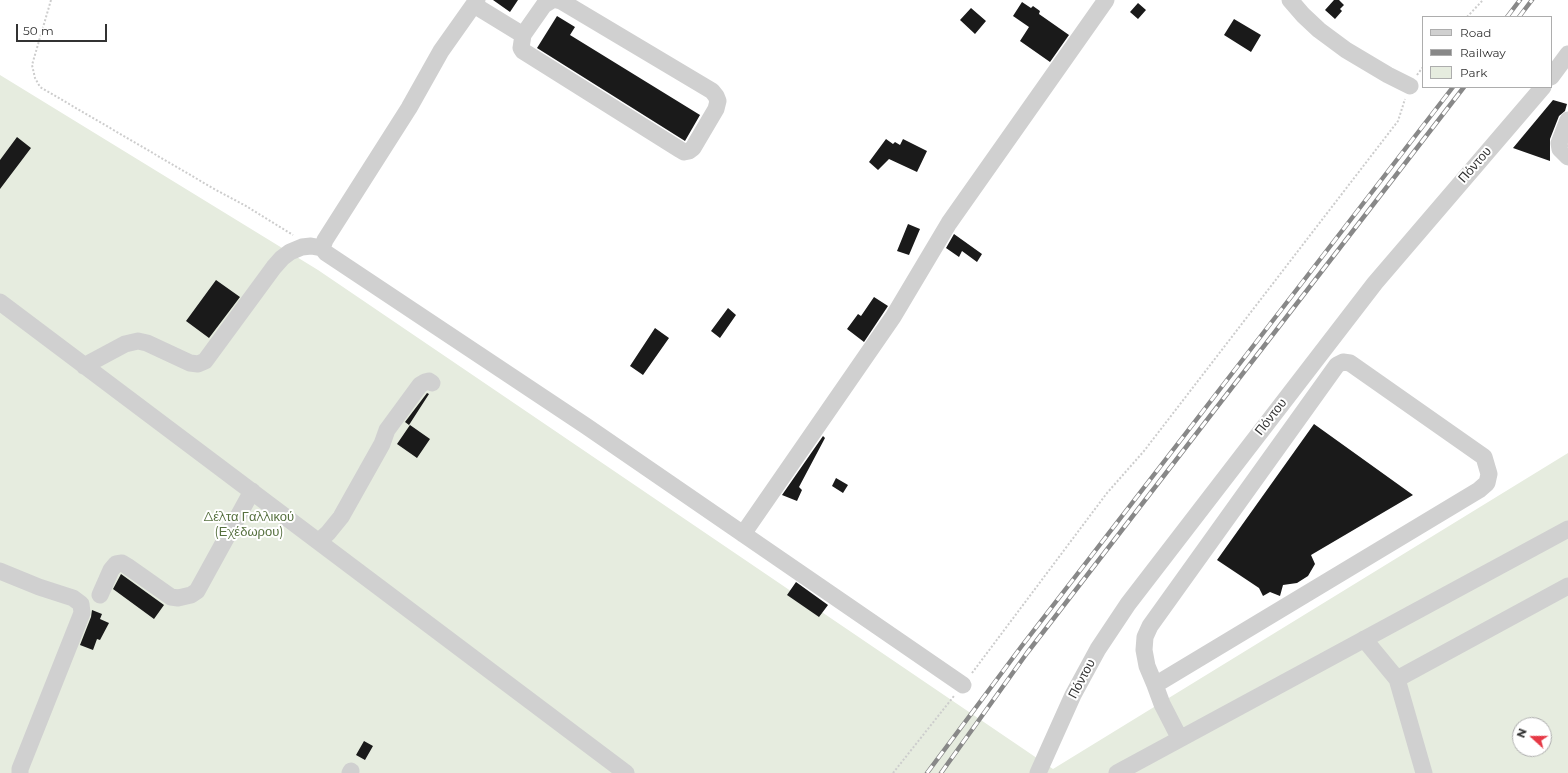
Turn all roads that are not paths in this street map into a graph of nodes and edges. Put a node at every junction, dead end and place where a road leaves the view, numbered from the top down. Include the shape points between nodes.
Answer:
1 (552, 0) edge
2 (557, 0) edge
3 (1106, 0) edge
4 (1290, 0) edge
5 (475, 2) edge
6 (523, 35) junction
7 (1568, 54) edge
8 (1552, 76) edge
9 (1410, 86) road end
10 (1542, 88) edge
11 (1568, 120) edge
12 (1568, 157) edge
13 (317, 247) junction
14 (0, 302) edge
15 (84, 366) junction
16 (432, 383) dead end
17 (252, 491) junction
18 (1568, 529) edge
19 (743, 534) junction
20 (319, 541) junction
21 (0, 571) edge
22 (1568, 586) edge
23 (100, 595) dead end
24 (1364, 639) junction
25 (1397, 679) junction
26 (962, 685) road end
27 (1155, 685) junction
28 (1180, 739) junction
29 (20, 773) edge
30 (626, 773) edge
31 (1038, 773) edge
32 (1117, 773) edge
33 (1424, 773) edge

1 - 6 street via 544,5
2 - 6 street via 712,91 718,101 716,109 693,148 684,152 526,53 521,48
3 - 19 street via 949,223 893,317
4 - 9 street via 1319,30 1346,50
5 - 6 street
5 - 13 street via 441,51 409,108 325,240
7 - 8 street
10 - 31 street, Πόντου via 1375,283 1128,604 1098,649 1073,695
11 - 12 street via 1559,143 1560,149
13 - 15 street via 302,247 290,252 274,267 205,361 198,364 190,363 138,341 126,344
13 - 19 street via 512,375
14 - 15 street
15 - 17 street
16 - 20 street via 424,382 420,385 387,430 382,444 341,517
17 - 20 street
17 - 23 street via 197,591 191,595 171,598 122,563 116,564 111,570
18 - 24 street
19 - 26 street
20 - 30 street
21 - 29 street via 73,598 81,604 82,613
22 - 25 street
24 - 25 street
24 - 28 street
25 - 33 street
27 - 27 street via 1479,490 1487,483 1489,474 1484,457 1350,363 1337,365 1150,626 1145,637 1144,650
27 - 28 street
28 - 32 street

